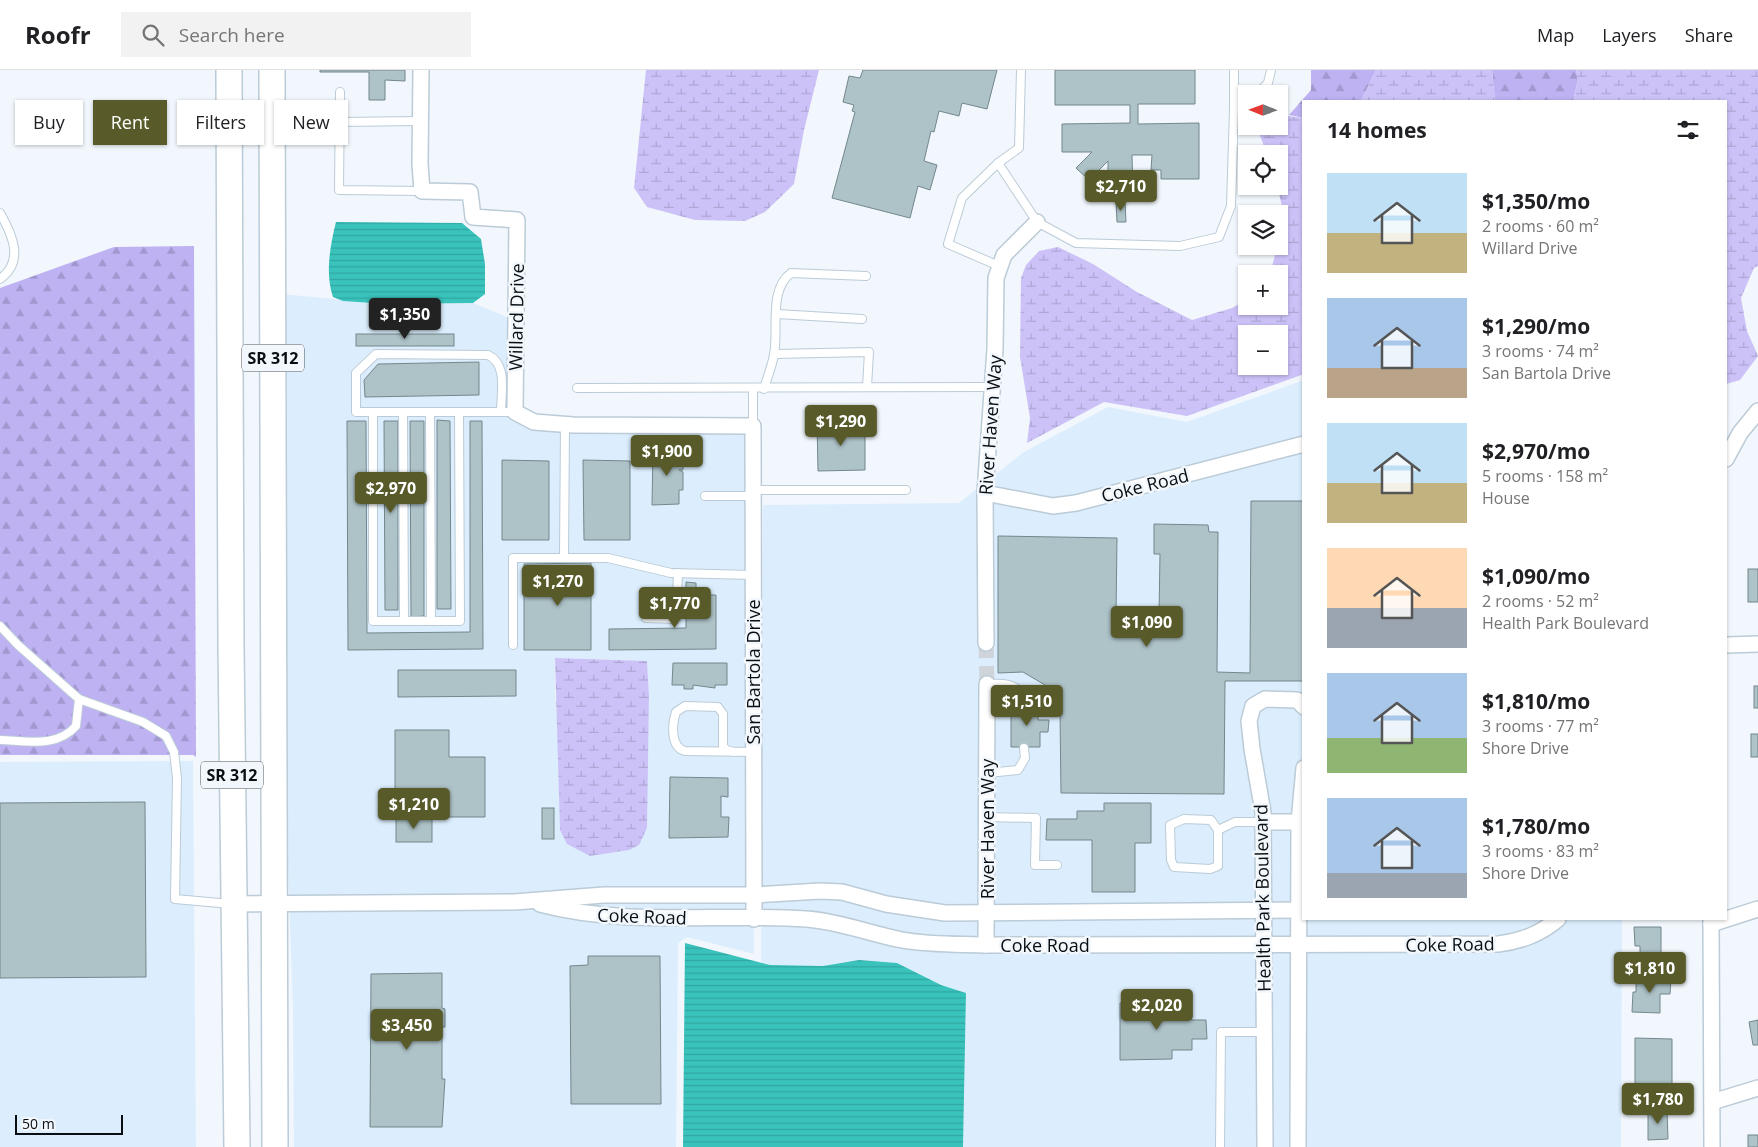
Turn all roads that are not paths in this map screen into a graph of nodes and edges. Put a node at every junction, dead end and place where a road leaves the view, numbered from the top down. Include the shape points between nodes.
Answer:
1 (229, 70) edge
2 (272, 70) edge
3 (422, 70) edge
4 (1021, 70) edge
5 (1234, 70) edge
6 (1272, 70) edge
7 (1266, 85) edge
8 (340, 92) dead end
9 (340, 100) edge
10 (1238, 106) edge
11 (1234, 108) junction
12 (348, 122) edge
13 (420, 122) junction
14 (340, 145) edge
15 (998, 163) junction
16 (422, 191) junction
17 (0, 213) edge
18 (1037, 222) junction
19 (999, 266) junction
20 (866, 276) dead end
21 (0, 279) edge
22 (777, 314) junction
23 (862, 318) dead end
24 (774, 354) junction
25 (867, 387) junction
26 (992, 387) junction
27 (578, 388) dead end
28 (754, 389) junction
29 (764, 389) junction
30 (1758, 411) edge
31 (373, 412) junction
32 (404, 412) junction
33 (430, 412) junction
34 (459, 412) junction
35 (508, 412) junction
36 (565, 424) junction
37 (753, 426) junction
38 (1302, 445) edge
39 (1727, 457) edge
40 (906, 490) dead end
41 (753, 493) junction
42 (985, 493) junction
43 (705, 496) dead end
44 (564, 557) junction
45 (678, 573) junction
46 (753, 575) junction
47 (646, 618) dead end
48 (404, 621) junction
49 (431, 621) junction
50 (0, 626) edge
51 (986, 643) tunnel mouth
52 (1758, 644) edge
53 (514, 645) dead end
54 (1727, 645) edge
55 (987, 684) joint
56 (1024, 695) dead end
57 (79, 699) junction
58 (1302, 705) edge
59 (0, 740) edge
60 (1024, 748) dead end
61 (734, 752) junction
62 (754, 752) junction
63 (988, 774) junction
64 (1302, 804) edge
65 (987, 818) junction
66 (1264, 822) junction
67 (1301, 822) edge
68 (1218, 830) junction
69 (1057, 865) dead end
70 (754, 895) junction
71 (529, 902) junction
72 (233, 904) junction
73 (274, 904) junction
74 (1758, 909) edge
75 (1264, 910) junction
76 (1301, 910) edge
77 (987, 912) junction
78 (1727, 917) edge
79 (754, 919) junction
80 (1556, 920) edge
81 (1711, 921) edge
82 (1264, 944) junction
83 (1298, 944) junction
84 (986, 945) junction
85 (1264, 1032) junction
86 (1758, 1088) edge
87 (1712, 1102) junction
88 (237, 1147) edge
89 (275, 1147) edge
90 (1220, 1147) edge
91 (1264, 1147) edge
92 (1298, 1147) edge
93 (1712, 1147) edge

1 - 72 main road, SR 312
2 - 73 main road, SR 312
3 - 13 street
4 - 15 lane via 1020,148
5 - 11 lane
6 - 7 lane
8 - 9 lane
10 - 11 lane
11 - 18 lane via 1231,206 1219,237 1180,246 1076,243
12 - 13 lane
13 - 16 street
14 - 16 lane via 339,190
15 - 18 lane
15 - 19 lane via 962,198 948,244
16 - 35 street, Willard Drive via 470,192 473,217 517,220
17 - 21 lane via 15,242 14,260
18 - 19 street, River Haven Way via 1004,255
19 - 26 street, River Haven Way
20 - 22 lane via 791,273 778,290
22 - 23 lane
22 - 24 lane
24 - 25 lane via 869,352
24 - 29 lane
25 - 26 lane
25 - 29 lane
26 - 42 street, River Haven Way
27 - 28 lane
28 - 29 lane
28 - 37 lane
30 - 39 street via 1740,433
31 - 32 lane
31 - 35 lane via 356,412 356,373 376,354 488,354 496,358 502,374
31 - 48 lane via 373,621
32 - 33 lane
32 - 48 lane
33 - 34 lane
33 - 49 lane
34 - 35 lane
34 - 49 lane via 460,622
35 - 36 street via 534,422
36 - 37 street
36 - 44 lane
37 - 41 street, San Bartola Drive
38 - 42 street, Coke Road via 1076,503 1054,506
40 - 41 lane
41 - 43 lane
41 - 46 street, San Bartola Drive
42 - 51 street, River Haven Way
44 - 45 lane via 608,558
44 - 53 lane via 513,558
45 - 46 lane
45 - 47 lane via 676,619
46 - 62 street, San Bartola Drive
48 - 49 lane
50 - 57 lane
52 - 54 street
55 - 56 lane via 1006,683
55 - 63 street, River Haven Way
57 - 59 lane via 76,726 61,738 47,741
57 - 72 lane via 143,722 166,736 174,752 178,778 175,899
58 - 66 street, Health Park Boulevard via 1297,700 1265,699 1253,706 1249,721
60 - 63 lane via 1025,758 1018,770
61 - 61 lane via 723,746 723,714 718,707 685,706 676,712 674,737 680,750
61 - 62 lane
62 - 70 street, San Bartola Drive
63 - 65 street, River Haven Way
64 - 67 street, Health Park Boulevard
65 - 69 lane via 1036,818 1035,865
65 - 77 street, River Haven Way
66 - 67 street
66 - 68 lane via 1235,822
66 - 75 street, Health Park Boulevard
67 - 76 street, Health Park Boulevard
68 - 68 lane via 1218,866 1210,869 1174,867 1170,825 1184,819 1211,820
70 - 71 street, Coke Road via 604,895
70 - 77 street, Coke Road via 842,892 915,910
70 - 79 street, San Bartola Drive
71 - 73 street, Coke Road
71 - 79 street, Coke Road via 576,914
72 - 73 street, Coke Road
72 - 88 main road, SR 312
73 - 89 main road, SR 312
74 - 78 street
75 - 76 street, Coke Road
75 - 77 street, Coke Road
75 - 82 street, Health Park Boulevard
76 - 83 street, Health Park Boulevard
77 - 84 street, River Haven Way
79 - 84 street, Coke Road via 807,919 929,944
80 - 83 street, Coke Road via 1531,936 1498,944
81 - 87 street
82 - 83 street, Coke Road
82 - 84 street, Coke Road
82 - 85 street, Health Park Boulevard
83 - 92 street, Health Park Boulevard
85 - 90 lane via 1221,1032
85 - 91 street, Health Park Boulevard
86 - 87 street
87 - 93 street

